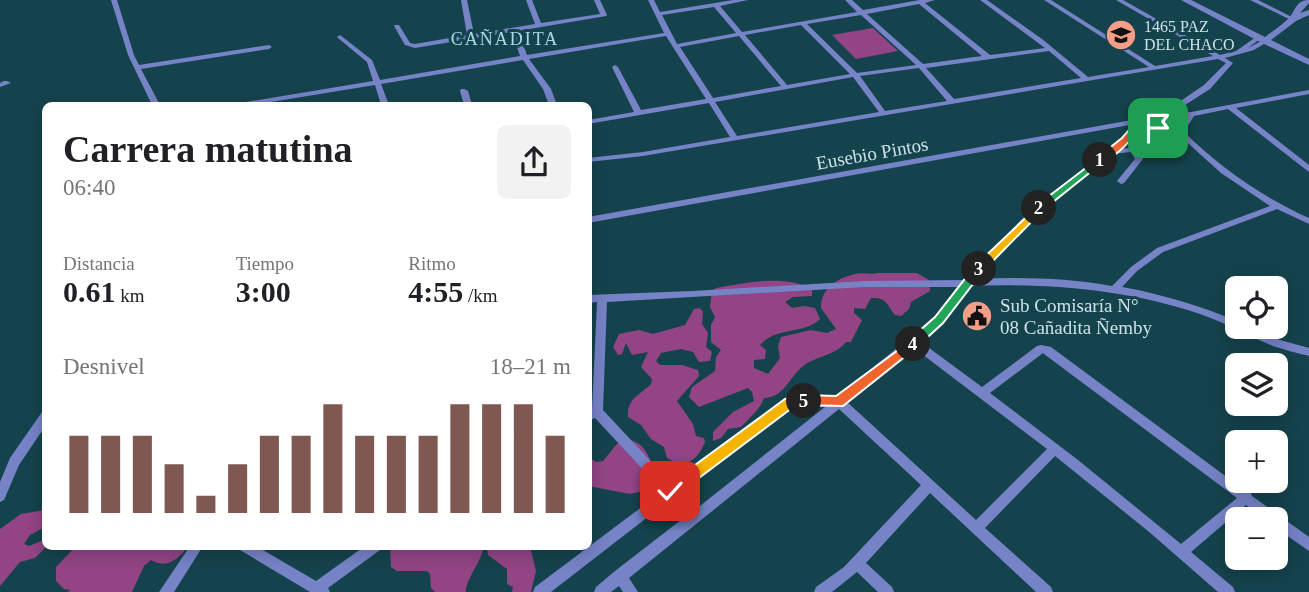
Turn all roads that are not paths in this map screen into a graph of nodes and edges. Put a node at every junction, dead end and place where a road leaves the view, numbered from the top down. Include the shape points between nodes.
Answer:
1 (114, 0) edge
2 (464, 0) edge
3 (529, 0) edge
4 (597, 0) edge
5 (651, 0) edge
6 (745, 0) edge
7 (848, 0) edge
8 (932, 0) edge
9 (983, 0) edge
10 (1047, 0) edge
11 (1119, 0) edge
12 (1185, 0) edge
13 (1253, 0) edge
14 (1308, 0) edge
15 (919, 2) junction
16 (716, 5) junction
17 (1299, 7) junction
18 (1309, 11) edge
19 (862, 12) junction
20 (657, 14) junction
21 (1293, 19) junction
22 (803, 24) junction
23 (397, 26) dead end
24 (539, 26) junction
25 (515, 31) junction
26 (668, 34) junction
27 (740, 35) junction
28 (340, 37) dead end
29 (471, 37) junction
30 (1262, 40) junction
31 (675, 46) junction
32 (269, 47) dead end
33 (1049, 49) junction
34 (524, 57) junction
35 (988, 57) junction
36 (1219, 57) junction
37 (1309, 62) edge
38 (921, 66) junction
39 (1152, 66) junction
40 (138, 67) junction
41 (615, 67) dead end
42 (855, 75) junction
43 (1085, 78) junction
44 (375, 82) junction
45 (786, 88) junction
46 (464, 91) dead end
47 (1309, 92) edge
48 (713, 101) junction
49 (155, 102) edge
50 (258, 102) edge
51 (384, 102) edge
52 (467, 102) edge
53 (552, 102) edge
54 (952, 102) junction
55 (1229, 106) junction
56 (883, 113) junction
57 (639, 114) junction
58 (1191, 114) junction
59 (1161, 117) junction
60 (592, 121) edge
61 (1138, 122) junction
62 (1180, 132) junction
63 (735, 138) junction
64 (1110, 152) junction
65 (1135, 152) junction
66 (592, 160) edge
67 (1309, 169) edge
68 (1121, 181) dead end
69 (1275, 207) junction
70 (592, 219) edge
71 (1309, 221) edge
72 (966, 284) junction
73 (1113, 290) junction
74 (592, 299) edge
75 (602, 299) junction
76 (1225, 320) edge
77 (1268, 339) edge
78 (914, 342) junction
79 (1309, 352) edge
80 (982, 393) junction
81 (839, 402) junction
82 (593, 414) edge
83 (42, 421) edge
84 (1054, 450) junction
85 (930, 484) junction
86 (670, 491) junction
87 (0, 496) edge
88 (1247, 497) junction
89 (695, 517) junction
90 (978, 527) junction
91 (1309, 545) edge
92 (194, 550) edge
93 (251, 550) edge
94 (371, 550) edge
95 (1182, 551) junction
96 (857, 563) junction
97 (620, 576) junction
98 (321, 590) edge
99 (166, 592) edge
100 (540, 592) edge
101 (601, 592) edge
102 (631, 592) edge
103 (821, 592) edge
104 (887, 592) edge
105 (1046, 592) edge
106 (1228, 592) edge

1 - 40 street
2 - 29 street
3 - 24 street
4 - 24 street via 604,15
5 - 20 street
6 - 16 street
7 - 19 street
8 - 15 street
9 - 33 street
10 - 39 street
11 - 36 street
12 - 30 street
13 - 21 street
14 - 17 street
15 - 19 street
15 - 35 street
16 - 20 street
16 - 27 street
17 - 18 street
17 - 21 street
18 - 21 street
19 - 22 street
19 - 38 street
20 - 26 street
21 - 30 street
22 - 27 street
22 - 42 street
23 - 29 street via 411,46
24 - 25 street
25 - 29 street
25 - 34 street
26 - 31 street
26 - 34 street
27 - 31 street
27 - 45 street
28 - 44 street via 368,58
30 - 36 street via 1251,49
30 - 37 street
31 - 48 street
32 - 40 street
33 - 35 street
33 - 43 street
34 - 44 street
34 - 53 street
35 - 38 street
36 - 39 street
36 - 59 street via 1230,63 1207,87
38 - 42 street
38 - 54 street
39 - 43 street
40 - 49 street
41 - 57 street
42 - 45 street
42 - 56 street
43 - 54 street
44 - 50 street
44 - 51 street
45 - 48 street
46 - 52 street
47 - 55 street
48 - 57 street
48 - 63 street
54 - 56 street
55 - 58 street
55 - 67 street
56 - 63 street
57 - 60 street
58 - 59 street, Eusebio Pintos
58 - 62 street
59 - 61 street, Eusebio Pintos
61 - 62 street
61 - 64 street
61 - 70 street, Eusebio Pintos
62 - 65 street
62 - 69 street via 1241,185
63 - 66 street
64 - 65 street
64 - 72 street via 1031,215
65 - 68 street via 1136,166
69 - 71 street
69 - 73 street via 1160,250
72 - 73 street via 991,281
72 - 75 street via 878,283
72 - 78 street via 939,320
73 - 76 street via 1203,310
74 - 75 street
75 - 82 street
77 - 79 street
78 - 80 street
78 - 81 street
80 - 84 street
80 - 88 street via 1041,349 1048,350
81 - 85 street
81 - 86 street via 789,402
81 - 89 street
82 - 86 street
83 - 87 street via 14,462
84 - 90 street
84 - 95 street
85 - 90 street
85 - 96 street
86 - 89 street
86 - 100 street
88 - 91 street
88 - 95 street
89 - 97 street
90 - 105 street
92 - 99 street
93 - 98 street
94 - 98 street
95 - 106 street
96 - 103 street
96 - 104 street
97 - 101 street
97 - 102 street

